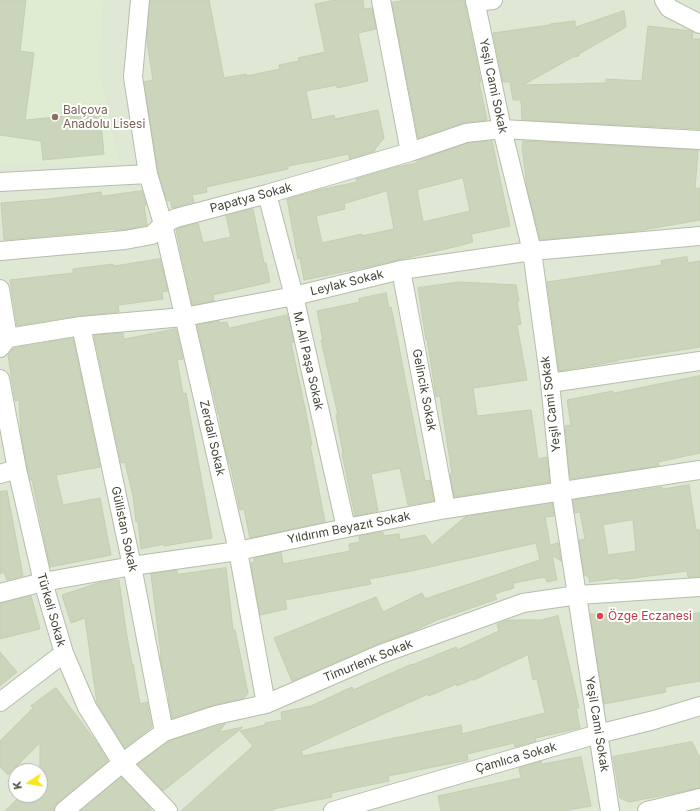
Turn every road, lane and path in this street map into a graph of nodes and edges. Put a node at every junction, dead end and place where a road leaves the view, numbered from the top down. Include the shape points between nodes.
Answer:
1 (140, 0) edge
2 (381, 0) edge
3 (493, 0) edge
4 (664, 0) edge
5 (475, 1) edge
6 (700, 24) edge
7 (502, 129) junction
8 (700, 140) edge
9 (410, 152) junction
10 (148, 174) junction
11 (0, 182) edge
12 (267, 194) junction
13 (163, 224) junction
14 (700, 236) edge
15 (0, 251) edge
16 (532, 251) junction
17 (401, 270) junction
18 (0, 288) edge
19 (294, 296) junction
20 (184, 317) junction
21 (81, 326) junction
22 (4, 343) edge
23 (700, 361) edge
24 (0, 379) edge
25 (550, 382) junction
26 (2, 406) edge
27 (700, 470) edge
28 (8, 471) edge
29 (561, 491) junction
30 (446, 509) junction
31 (346, 528) junction
32 (238, 551) junction
33 (132, 566) junction
34 (42, 582) junction
35 (700, 587) edge
36 (0, 593) edge
37 (578, 595) junction
38 (64, 653) junction
39 (0, 702) edge
40 (266, 704) junction
41 (700, 706) edge
42 (164, 732) junction
43 (598, 734) junction
44 (122, 763) junction
45 (700, 798) edge
46 (64, 811) edge
47 (168, 811) edge
48 (333, 811) edge
49 (610, 811) edge
50 (647, 811) edge

1 - 10 street, Zerdali Sokak via 133,77
2 - 9 street
3 - 5 street
4 - 6 street via 670,8
5 - 7 street, Yeşil Cami Sokak
7 - 8 street, Papatya Sokak
7 - 9 street, Papatya Sokak via 466,133
7 - 16 street, Yeşil Cami Sokak
9 - 12 street, Papatya Sokak
10 - 11 street
10 - 13 street, Zerdali Sokak
12 - 13 street, Papatya Sokak via 176,218
12 - 19 street, M. Ali Paşa Sokak
13 - 15 street, Papatya Sokak via 152,235 125,240
13 - 20 street, Zerdali Sokak
14 - 16 street, Leylak Sokak
16 - 17 street, Leylak Sokak
16 - 25 street, Yeşil Cami Sokak
17 - 19 street, Leylak Sokak
17 - 30 street, Gelincik Sokak
18 - 22 street
19 - 20 street, Leylak Sokak
19 - 31 street, M. Ali Paşa Sokak
20 - 21 street, Leylak Sokak
20 - 32 street, Zerdali Sokak
21 - 22 street, Leylak Sokak
21 - 33 street, Güllistan Sokak
23 - 25 street
24 - 26 street, Türkeli Sokak
25 - 29 street, Yeşil Cami Sokak
26 - 28 street, Türkeli Sokak
27 - 29 street, Yıldırım Beyazıt Sokak
28 - 34 street, Türkeli Sokak
29 - 30 street, Yıldırım Beyazıt Sokak
29 - 37 street, Yeşil Cami Sokak
30 - 31 street, Yıldırım Beyazıt Sokak
31 - 32 street, Yıldırım Beyazıt Sokak
32 - 33 street, Yıldırım Beyazıt Sokak
32 - 40 street, Zerdali Sokak
33 - 34 street, Yıldırım Beyazıt Sokak
33 - 42 street, Güllistan Sokak
34 - 36 street, Yıldırım Beyazıt Sokak
34 - 38 street, Türkeli Sokak
35 - 37 street, Timurlenk Sokak
37 - 40 street, Timurlenk Sokak via 523,603 381,654
37 - 43 street, Yeşil Cami Sokak
38 - 39 street
38 - 44 street, Türkeli Sokak via 87,707
40 - 42 street, Timurlenk Sokak via 216,715
41 - 43 street, Çamlıca Sokak
42 - 44 street, Timurlenk Sokak
43 - 48 street, Çamlıca Sokak
43 - 49 street, Yeşil Cami Sokak
44 - 46 street, Timurlenk Sokak
44 - 47 street, Türkeli Sokak
45 - 50 street

